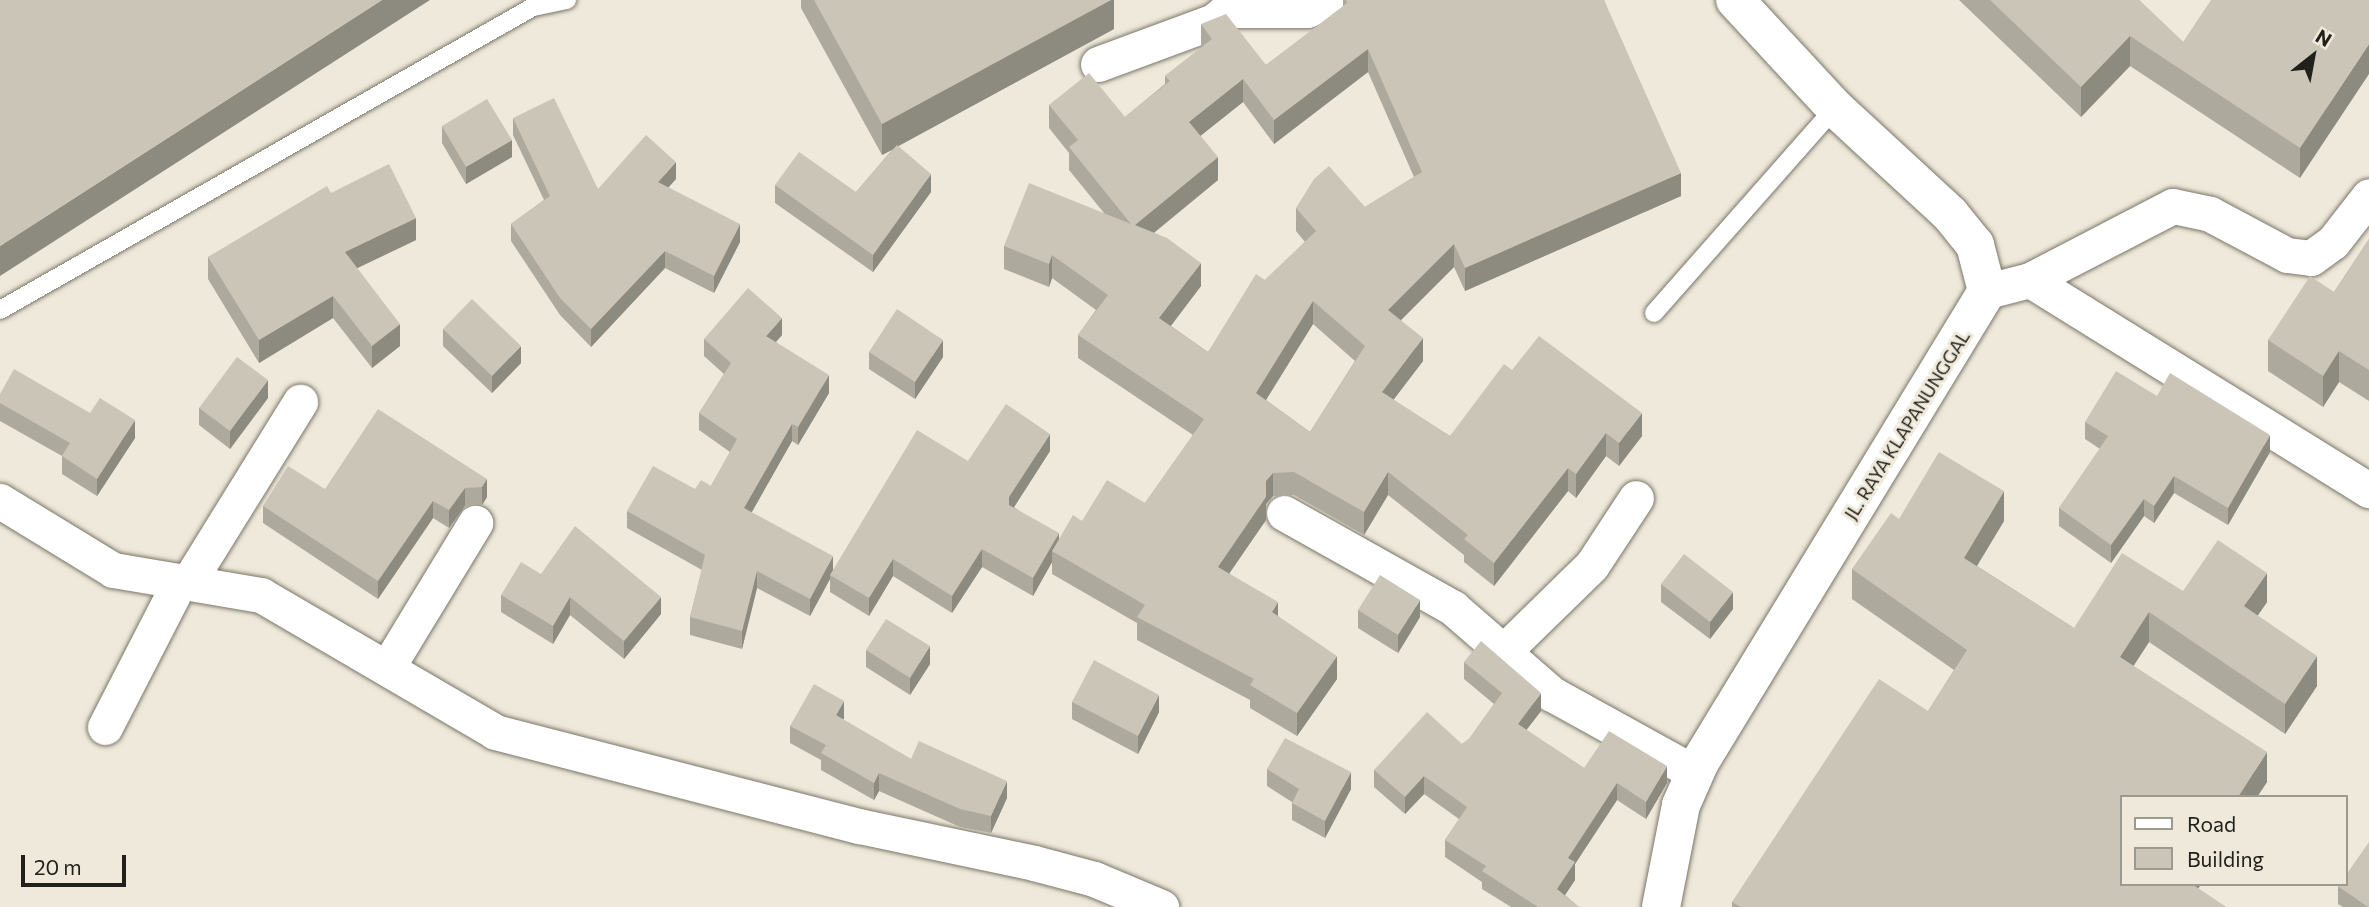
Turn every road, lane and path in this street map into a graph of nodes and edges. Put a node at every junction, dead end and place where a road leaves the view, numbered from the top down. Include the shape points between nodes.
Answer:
1 (566, 0) edge
2 (1331, 0) edge
3 (1735, 0) edge
4 (530, 4) edge
5 (1098, 64) dead end
6 (1835, 108) junction
7 (2369, 196) edge
8 (2030, 280) junction
9 (1987, 291) junction
10 (0, 310) edge
11 (1654, 313) dead end
12 (300, 402) dead end
13 (2369, 490) edge
14 (1636, 498) dead end
15 (1, 503) edge
16 (1284, 513) dead end
17 (475, 523) dead end
18 (185, 581) junction
19 (1503, 652) junction
20 (387, 668) junction
21 (105, 727) dead end
22 (1695, 774) junction
23 (1161, 907) edge
24 (1661, 907) edge

1 - 4 lane
2 - 5 street via 1307,10 1227,9 1214,20
3 - 6 street
4 - 10 lane
6 - 9 street via 1950,214 1975,245
6 - 11 lane
7 - 8 street via 2333,242 2311,258 2287,255 2210,214 2174,206
8 - 9 street
8 - 13 street
9 - 22 street, JL. RAYA KLAPANUNGGAL
12 - 18 street
14 - 19 street via 1592,565
15 - 18 street via 113,570
16 - 19 street via 1453,608
17 - 20 street
18 - 20 street via 261,595
18 - 21 street
19 - 22 street via 1552,694
20 - 23 street via 495,732 530,743 859,826 1034,863 1094,879
22 - 24 street, JL. RAYA KLAPANUNGGAL via 1681,805

